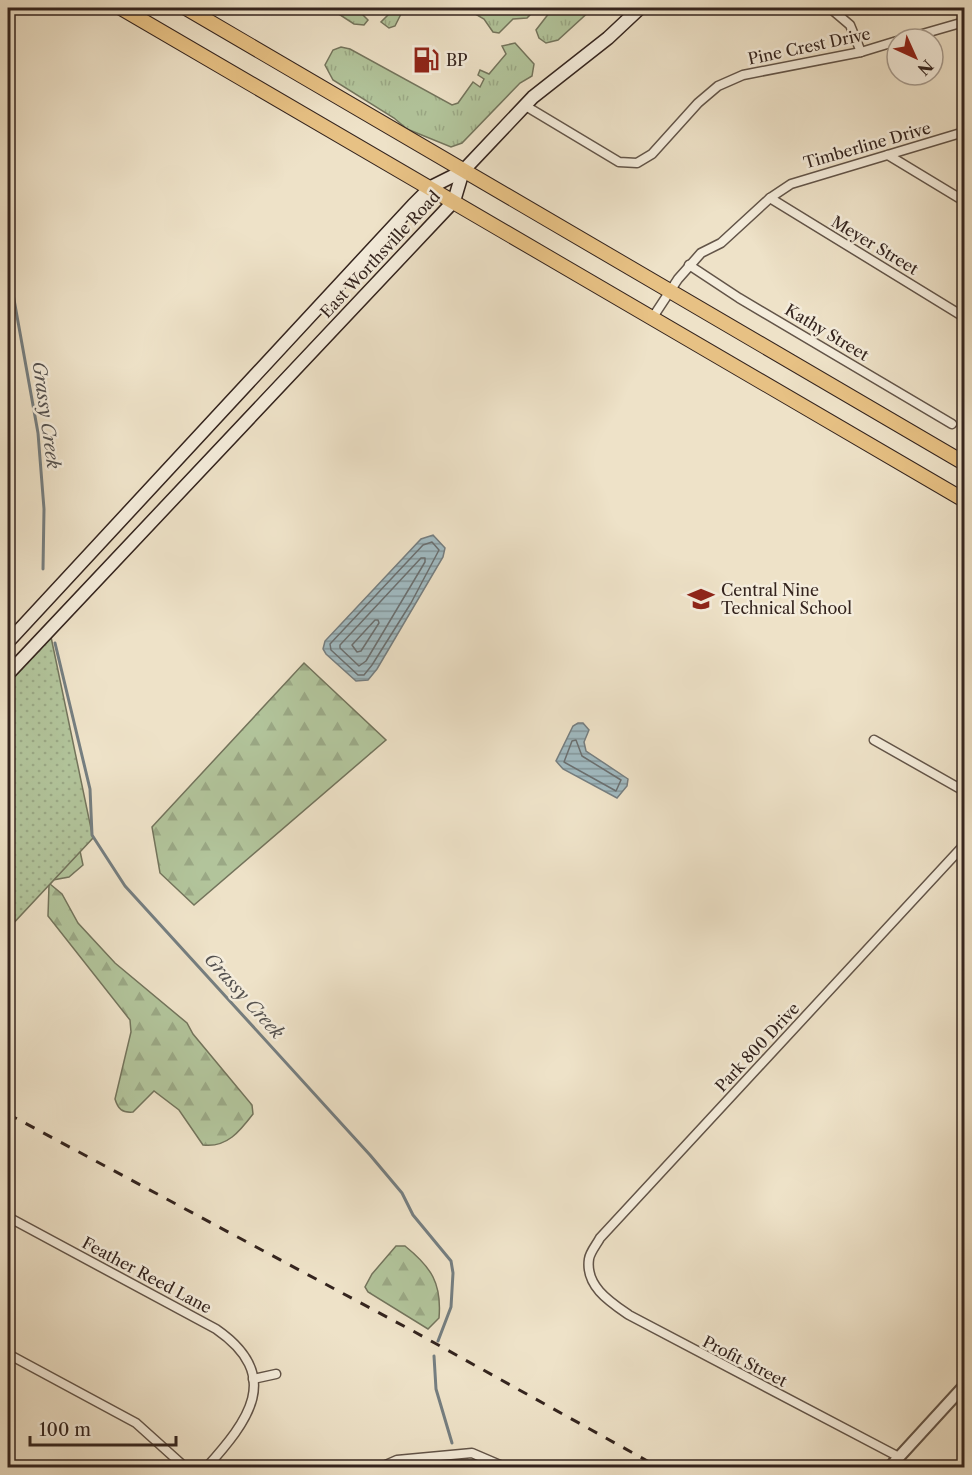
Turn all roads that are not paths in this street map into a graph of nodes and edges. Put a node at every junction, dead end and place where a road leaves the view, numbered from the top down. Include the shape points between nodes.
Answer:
1 (121, 8) edge
2 (186, 8) edge
3 (640, 8) edge
4 (830, 8) edge
5 (964, 22) edge
6 (945, 27) edge
7 (885, 45) edge
8 (861, 52) junction
9 (524, 105) junction
10 (964, 132) edge
11 (888, 155) junction
12 (463, 171) junction
13 (431, 187) junction
14 (770, 198) junction
15 (454, 201) junction
16 (964, 201) edge
17 (689, 264) junction
18 (670, 292) junction
19 (653, 316) junction
20 (964, 317) edge
21 (952, 424) dead end
22 (964, 463) edge
23 (964, 500) edge
24 (8, 642) edge
25 (8, 674) edge
26 (874, 740) dead end
27 (964, 791) edge
28 (964, 845) edge
29 (8, 1217) edge
30 (590, 1276) joint
31 (8, 1354) edge
32 (276, 1374) dead end
33 (253, 1379) junction
34 (964, 1386) edge
35 (899, 1457) junction
36 (186, 1467) edge
37 (206, 1467) edge
38 (379, 1467) edge
39 (507, 1467) edge
40 (889, 1467) edge

1 - 13 main road
2 - 12 main road
3 - 9 main road
4 - 8 street via 850,25
5 - 6 street
7 - 8 street, Pine Crest Drive
8 - 9 street, Pine Crest Drive via 751,72 718,86 652,154 637,163 619,162
9 - 12 main road
10 - 11 street, Timberline Drive
11 - 14 street, Timberline Drive via 814,175
11 - 16 street
12 - 13 main road, East Worthsville Road
12 - 15 main road, East Worthsville Road
12 - 18 main road
13 - 15 main road
13 - 24 main road, East Worthsville Road
14 - 17 street, Timberline Drive via 721,243
14 - 20 street, Meyer Street
15 - 19 main road
15 - 25 main road, East Worthsville Road
17 - 18 street, Timberline Drive
17 - 21 street, Kathy Street
18 - 19 street, Timberline Drive
18 - 22 main road
19 - 23 main road
26 - 27 street
28 - 30 street, Park 800 Drive via 600,1238 589,1258
29 - 33 street, Feather Reed Lane via 216,1329 238,1348
30 - 35 street, Profit Street via 602,1296 629,1316
31 - 36 street via 136,1423
32 - 33 street
33 - 37 street via 254,1395 242,1427
34 - 35 street
35 - 40 street
38 - 39 street via 397,1460 472,1453

